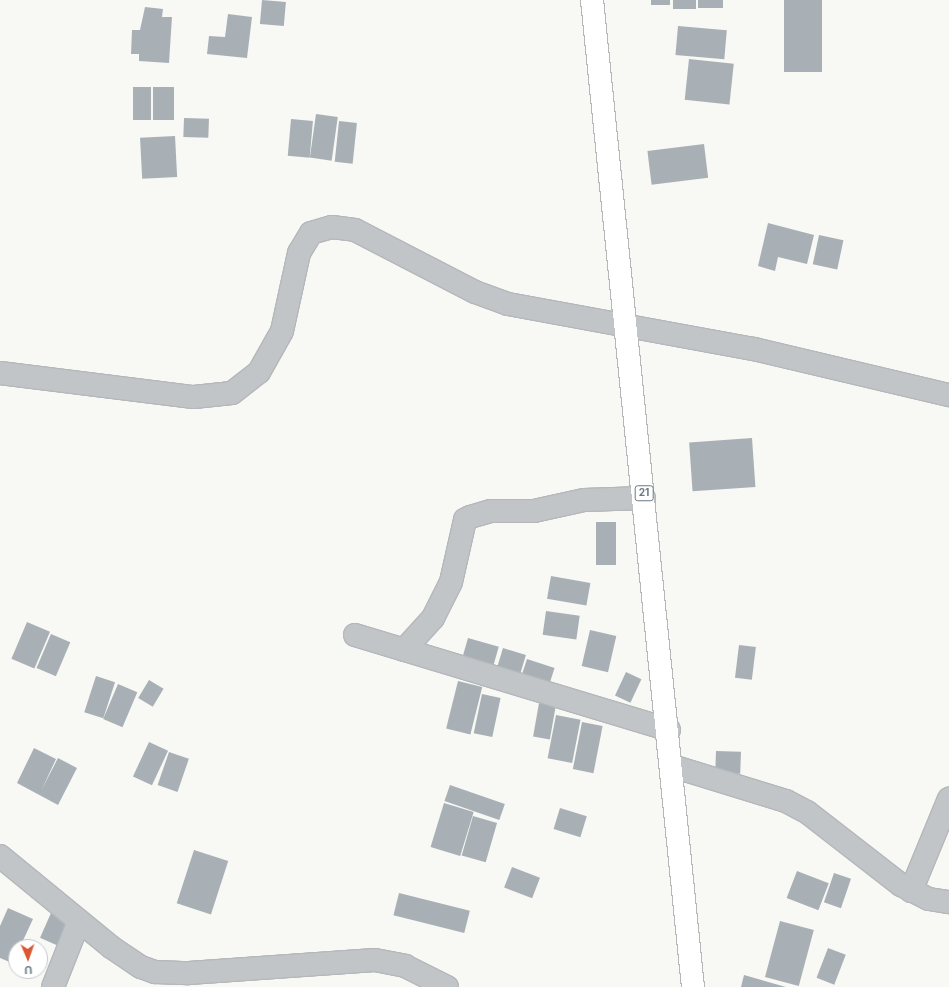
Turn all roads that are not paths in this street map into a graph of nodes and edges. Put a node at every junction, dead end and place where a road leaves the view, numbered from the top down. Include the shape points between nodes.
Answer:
1 (592, 0) edge
2 (626, 325) junction
3 (0, 373) edge
4 (949, 395) edge
5 (644, 498) junction
6 (355, 635) dead end
7 (404, 650) junction
8 (669, 730) junction
9 (672, 766) junction
10 (949, 799) edge
11 (0, 856) edge
12 (911, 891) junction
13 (949, 902) edge
14 (79, 921) junction
15 (53, 987) edge
16 (447, 987) edge
17 (693, 987) edge

1 - 2 highway, 21
2 - 3 street via 508,304 475,292 355,230 332,227 311,233 299,253 282,331 259,372 232,393 194,397
2 - 4 street via 754,349
2 - 5 highway, 21
5 - 7 street via 584,500 534,511 491,511 470,517 466,520 451,582 433,618
5 - 8 highway, 21
6 - 7 street
7 - 8 street
8 - 9 highway, 21
9 - 12 street via 786,802 807,812
9 - 17 highway, 21
10 - 12 street
11 - 14 street
12 - 13 street via 929,899
14 - 15 street
14 - 16 street via 124,957 156,972 188,973 375,960 405,966

